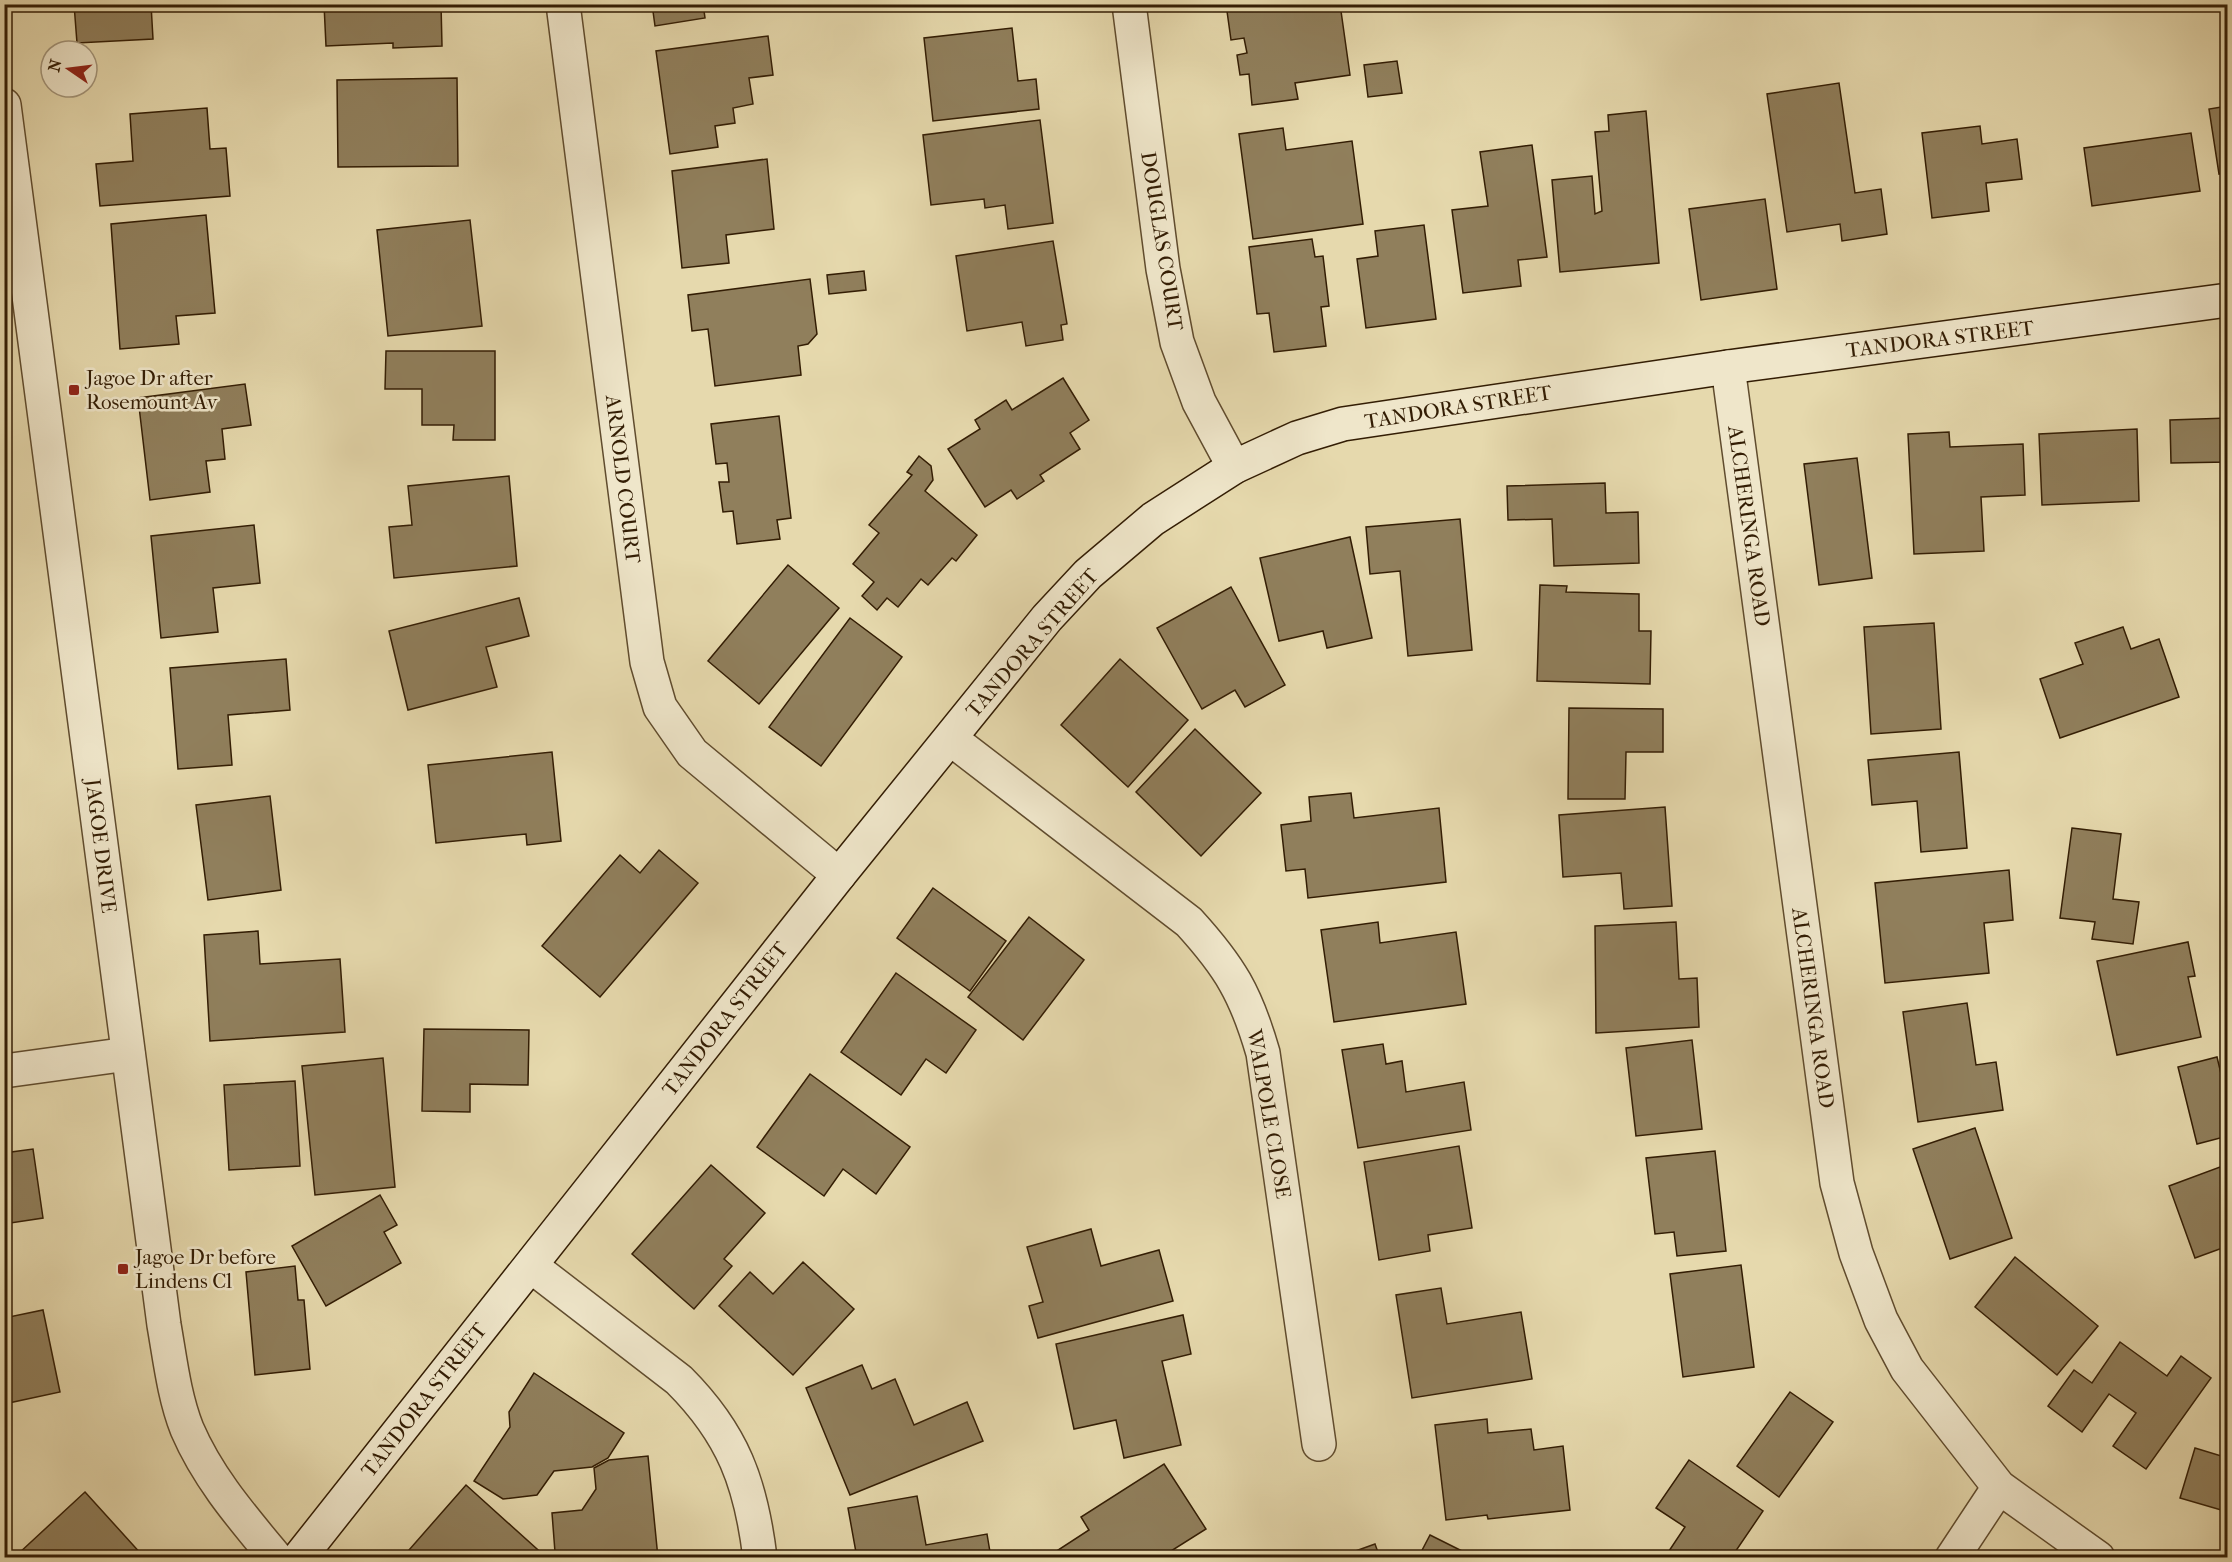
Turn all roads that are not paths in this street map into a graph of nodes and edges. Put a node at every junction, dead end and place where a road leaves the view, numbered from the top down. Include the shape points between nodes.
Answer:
1 (563, 4) edge
2 (1129, 4) edge
3 (4, 105) edge
4 (2228, 300) edge
5 (1728, 367) junction
6 (1234, 467) junction
7 (951, 739) junction
8 (839, 875) junction
9 (128, 1054) junction
10 (4, 1071) edge
11 (531, 1266) junction
12 (1319, 1444) dead end
13 (1999, 1486) junction
14 (2088, 1555) edge
15 (276, 1557) edge
16 (299, 1557) edge
17 (760, 1557) edge
18 (1952, 1557) edge

1 - 8 street, ARNOLD COURT via 646,662 660,707 692,753
2 - 6 street, DOUGLAS COURT via 1163,269 1177,342 1199,402
3 - 9 street, JAGOE DRIVE
4 - 5 street, TANDORA STREET
5 - 6 street, TANDORA STREET via 1343,424 1297,438
5 - 13 street, ALCHERINGA ROAD via 1837,1183 1856,1253 1881,1320 1907,1368
6 - 7 street, TANDORA STREET via 1153,519 1088,574 1047,618
7 - 8 street, TANDORA STREET
7 - 12 street, WALPOLE CLOSE via 1189,922 1221,958 1239,988 1263,1053
8 - 11 street, TANDORA STREET
9 - 10 street
9 - 15 street, JAGOE DRIVE via 164,1325 178,1400 191,1437 226,1497
11 - 16 street, TANDORA STREET
11 - 17 street via 679,1380 700,1401 730,1443 741,1467 750,1493
13 - 14 street, ALCHERINGA ROAD
13 - 18 street

